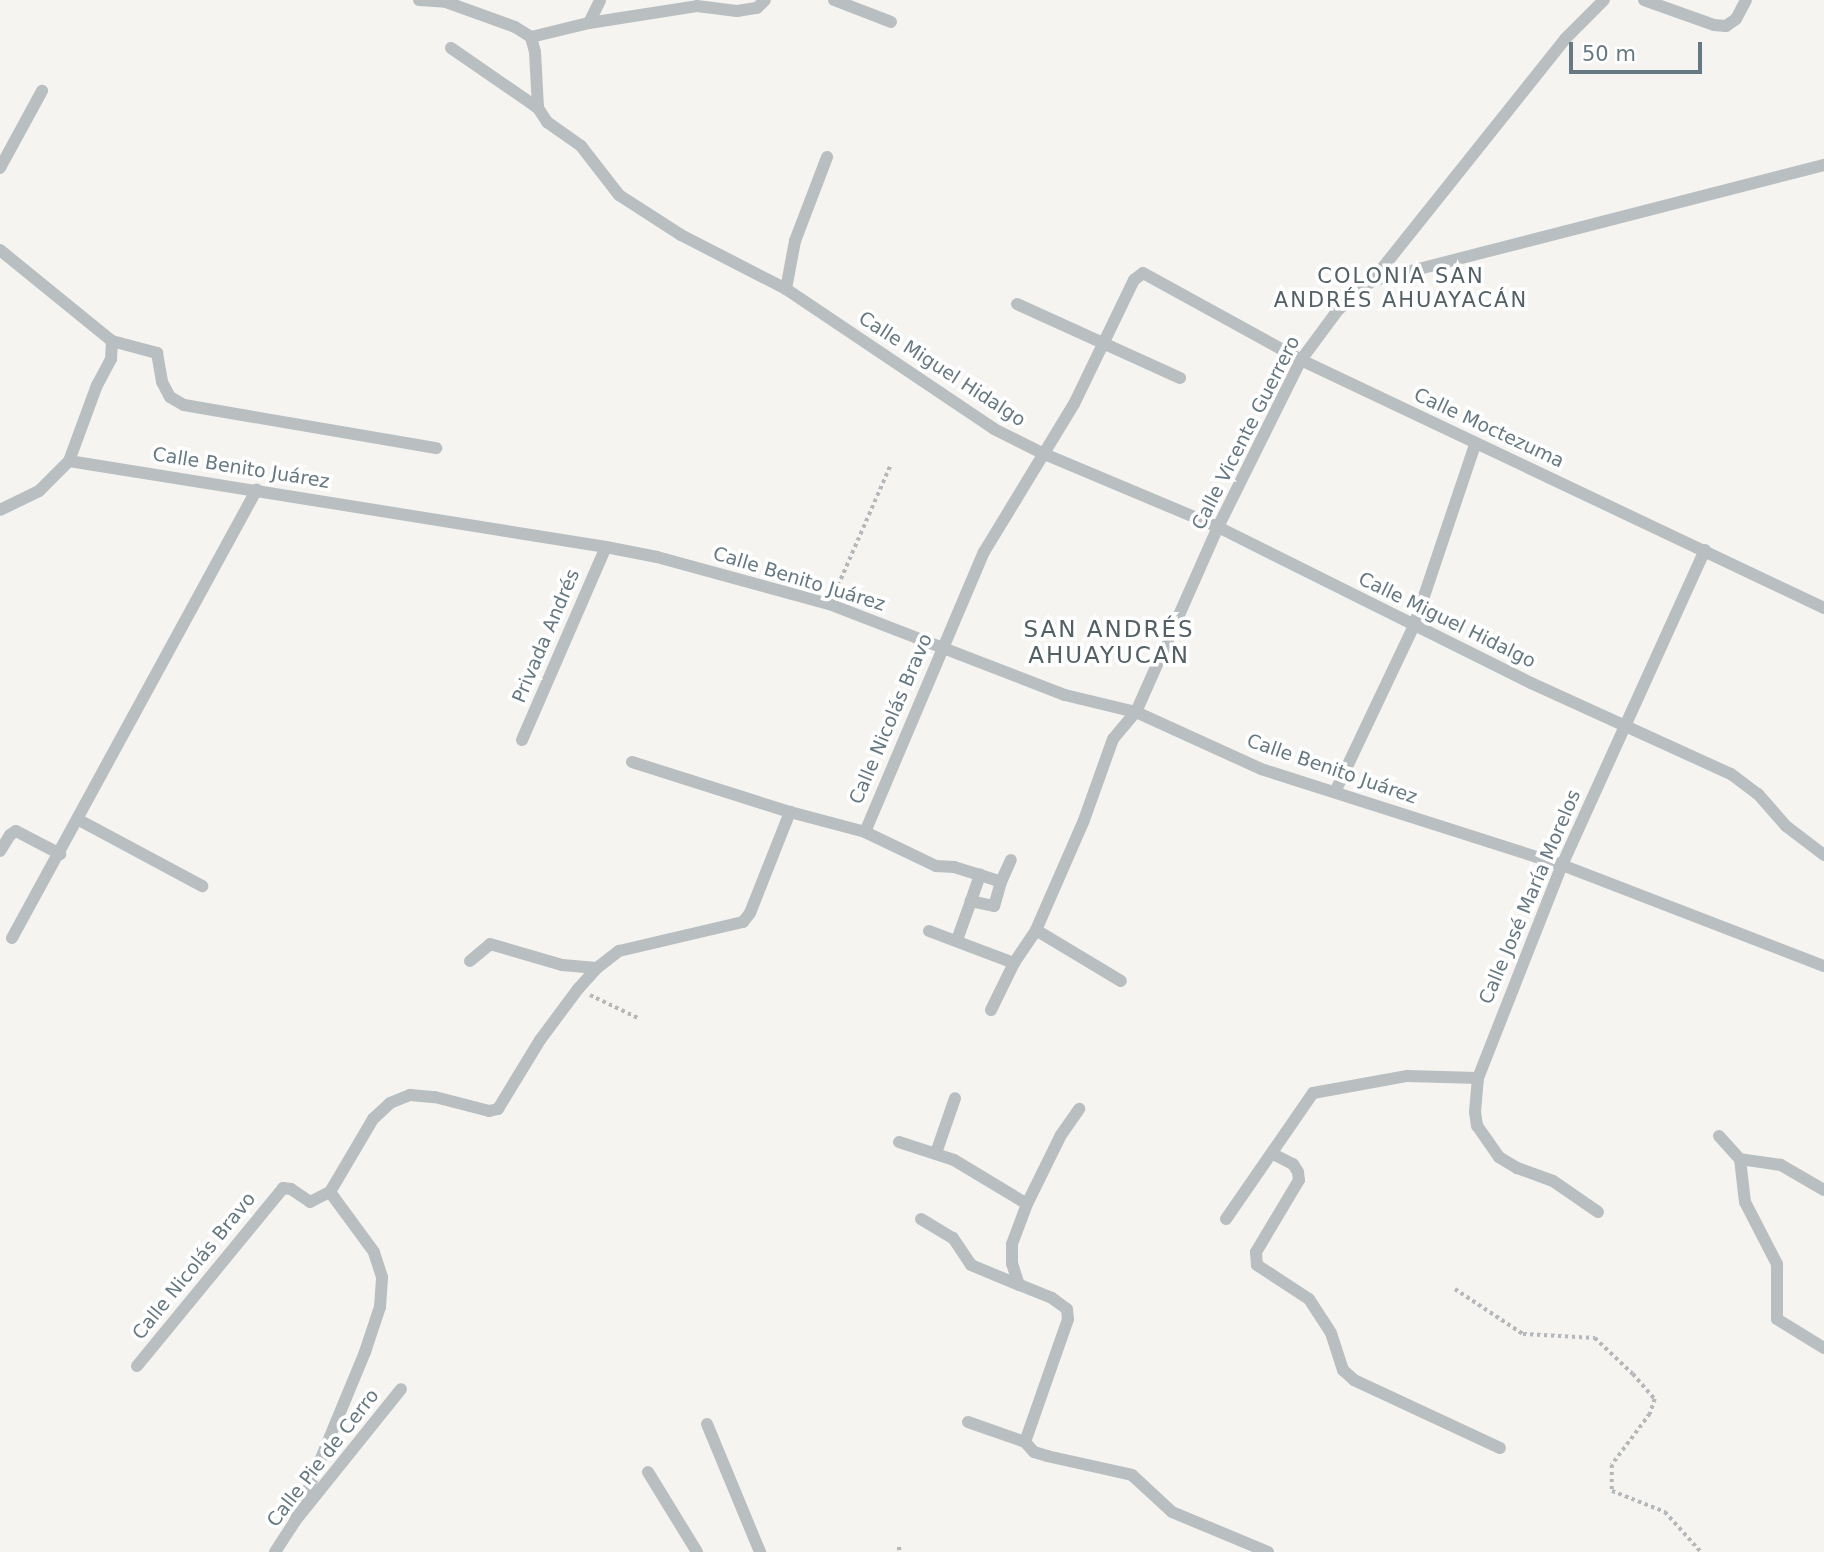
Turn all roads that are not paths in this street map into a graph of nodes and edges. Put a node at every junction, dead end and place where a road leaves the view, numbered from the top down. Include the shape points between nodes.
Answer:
1 (419, 0) edge
2 (600, 0) edge
3 (765, 0) edge
4 (834, 0) edge
5 (1604, 0) edge
6 (1644, 0) edge
7 (1746, 0) edge
8 (891, 22) dead end
9 (589, 23) junction
10 (531, 37) junction
11 (451, 48) dead end
12 (42, 91) dead end
13 (538, 108) junction
14 (827, 157) dead end
15 (1824, 165) edge
16 (0, 169) edge
17 (0, 250) edge
18 (1143, 273) joint
19 (1372, 281) junction
20 (786, 289) junction
21 (1017, 304) dead end
22 (112, 341) junction
23 (1104, 341) junction
24 (1301, 360) junction
25 (1180, 378) dead end
26 (1475, 444) junction
27 (436, 448) dead end
28 (1042, 453) junction
29 (69, 461) junction
30 (257, 489) junction
31 (0, 510) edge
32 (1218, 527) junction
33 (606, 547) junction
34 (1705, 550) junction
35 (1824, 608) edge
36 (1414, 626) junction
37 (941, 649) junction
38 (1136, 712) junction
39 (1626, 726) junction
40 (522, 740) dead end
41 (632, 762) dead end
42 (1335, 792) junction
43 (790, 812) junction
44 (79, 820) junction
45 (865, 832) junction
46 (0, 850) edge
47 (60, 854) junction
48 (1824, 855) edge
49 (1011, 860) dead end
50 (1562, 865) junction
51 (980, 875) junction
52 (1002, 882) junction
53 (202, 886) dead end
54 (971, 901) junction
55 (1036, 930) junction
56 (929, 931) dead end
57 (12, 938) dead end
58 (957, 940) junction
59 (470, 961) dead end
60 (1014, 964) junction
61 (1824, 966) edge
62 (597, 968) junction
63 (1121, 981) dead end
64 (991, 1010) dead end
65 (1478, 1078) junction
66 (955, 1098) dead end
67 (1079, 1109) dead end
68 (1719, 1136) dead end
69 (899, 1142) dead end
70 (936, 1153) junction
71 (1273, 1154) junction
72 (1740, 1159) junction
73 (1824, 1191) edge
74 (330, 1192) junction
75 (1027, 1204) junction
76 (1598, 1212) dead end
77 (921, 1219) dead end
78 (1226, 1219) dead end
79 (1019, 1285) junction
80 (1824, 1348) edge
81 (138, 1366) dead end
82 (401, 1389) dead end
83 (968, 1422) dead end
84 (707, 1424) dead end
85 (1025, 1442) junction
86 (1500, 1448) dead end
87 (648, 1472) dead end
88 (295, 1521) junction
89 (275, 1552) edge
90 (698, 1552) edge
91 (760, 1552) edge
92 (1269, 1552) edge

1 - 10 street via 446,2 516,27
2 - 9 street
3 - 9 street via 757,8 737,11 697,6
4 - 8 street
5 - 19 street via 1565,39
6 - 7 street via 1726,26 1736,19
9 - 10 street
10 - 13 street
11 - 13 street, Calle Miguel Hidalgo
12 - 16 street
13 - 20 street, Calle Miguel Hidalgo via 547,122 581,146 619,195 681,235
14 - 20 street via 795,241
15 - 19 street, Calle Vicente Guerrero
17 - 22 street
18 - 23 street, Calle Nicolás Bravo via 1134,279
18 - 24 street, Calle Moctezuma
19 - 24 street, Calle Vicente Guerrero via 1338,310
20 - 28 street, Calle Miguel Hidalgo via 994,429
21 - 23 street
22 - 27 street via 157,353 162,382 170,397 184,405
22 - 29 street via 111,359
23 - 25 street
23 - 28 street, Calle Nicolás Bravo via 1074,404
24 - 26 street, Calle Moctezuma
24 - 32 street, Calle Vicente Guerrero
26 - 34 street, Calle Moctezuma
26 - 36 street
28 - 32 street, Calle Miguel Hidalgo
28 - 37 street, Calle Nicolás Bravo via 984,552
29 - 30 street, Calle Benito Juárez
29 - 31 street via 39,491
30 - 33 street, Calle Benito Juárez
30 - 44 street
32 - 36 street, Calle Miguel Hidalgo
32 - 38 street, Calle Vicente Guerrero
33 - 37 street, Calle Benito Juárez via 829,604
33 - 40 street, Privada Andrés
34 - 35 street, Calle Moctezuma
34 - 39 street, Calle José María Morelos
36 - 39 street, Calle Miguel Hidalgo
36 - 42 street
37 - 38 street, Calle Benito Juárez via 1065,695
37 - 45 street, Calle Nicolás Bravo
38 - 42 street, Calle Benito Juárez via 1261,769
38 - 55 street, Calle Vicente Guerrero via 1113,739
39 - 48 street, Calle Miguel Hidalgo via 1731,774
39 - 50 street, Calle José María Morelos
41 - 43 street, Calle Nicolás Bravo
42 - 50 street, Calle Benito Juárez
43 - 45 street, Calle Nicolás Bravo
43 - 62 street via 743,922 619,951
44 - 47 street
44 - 53 street
45 - 51 street via 936,866
46 - 47 street via 16,831
47 - 57 street
49 - 52 street
50 - 61 street, Calle Benito Juárez
50 - 65 street, Calle José María Morelos
51 - 52 street
51 - 54 street
52 - 54 street via 994,906
54 - 58 street
55 - 60 street, Calle Vicente Guerrero
55 - 63 street
56 - 58 street
58 - 60 street
59 - 62 street via 490,944 562,965
60 - 64 street, Calle Vicente Guerrero
62 - 74 street via 540,1040 498,1109 489,1111 435,1097 410,1096 390,1103 373,1119
65 - 71 street via 1407,1076 1312,1093
65 - 76 street, Calle José María Morelos via 1477,1126 1499,1157 1553,1181
66 - 70 street
67 - 75 street
68 - 72 street
69 - 70 street
70 - 75 street
71 - 78 street
71 - 86 street via 1293,1164 1299,1180 1256,1252 1257,1265 1309,1299 1331,1333 1343,1370 1354,1380
72 - 73 street via 1781,1165
72 - 80 street via 1745,1202 1777,1264 1777,1319
74 - 81 street, Calle Nicolás Bravo via 310,1202 284,1188
74 - 88 street via 374,1252 382,1277 380,1307
75 - 79 street via 1012,1244
77 - 79 street via 953,1238 971,1265
79 - 85 street via 1067,1308 1069,1319
82 - 88 street, Calle Pie de Cerro
83 - 85 street
84 - 91 street
85 - 92 street via 1034,1452 1132,1475 1172,1512
87 - 90 street
88 - 89 street, Calle Pie de Cerro

